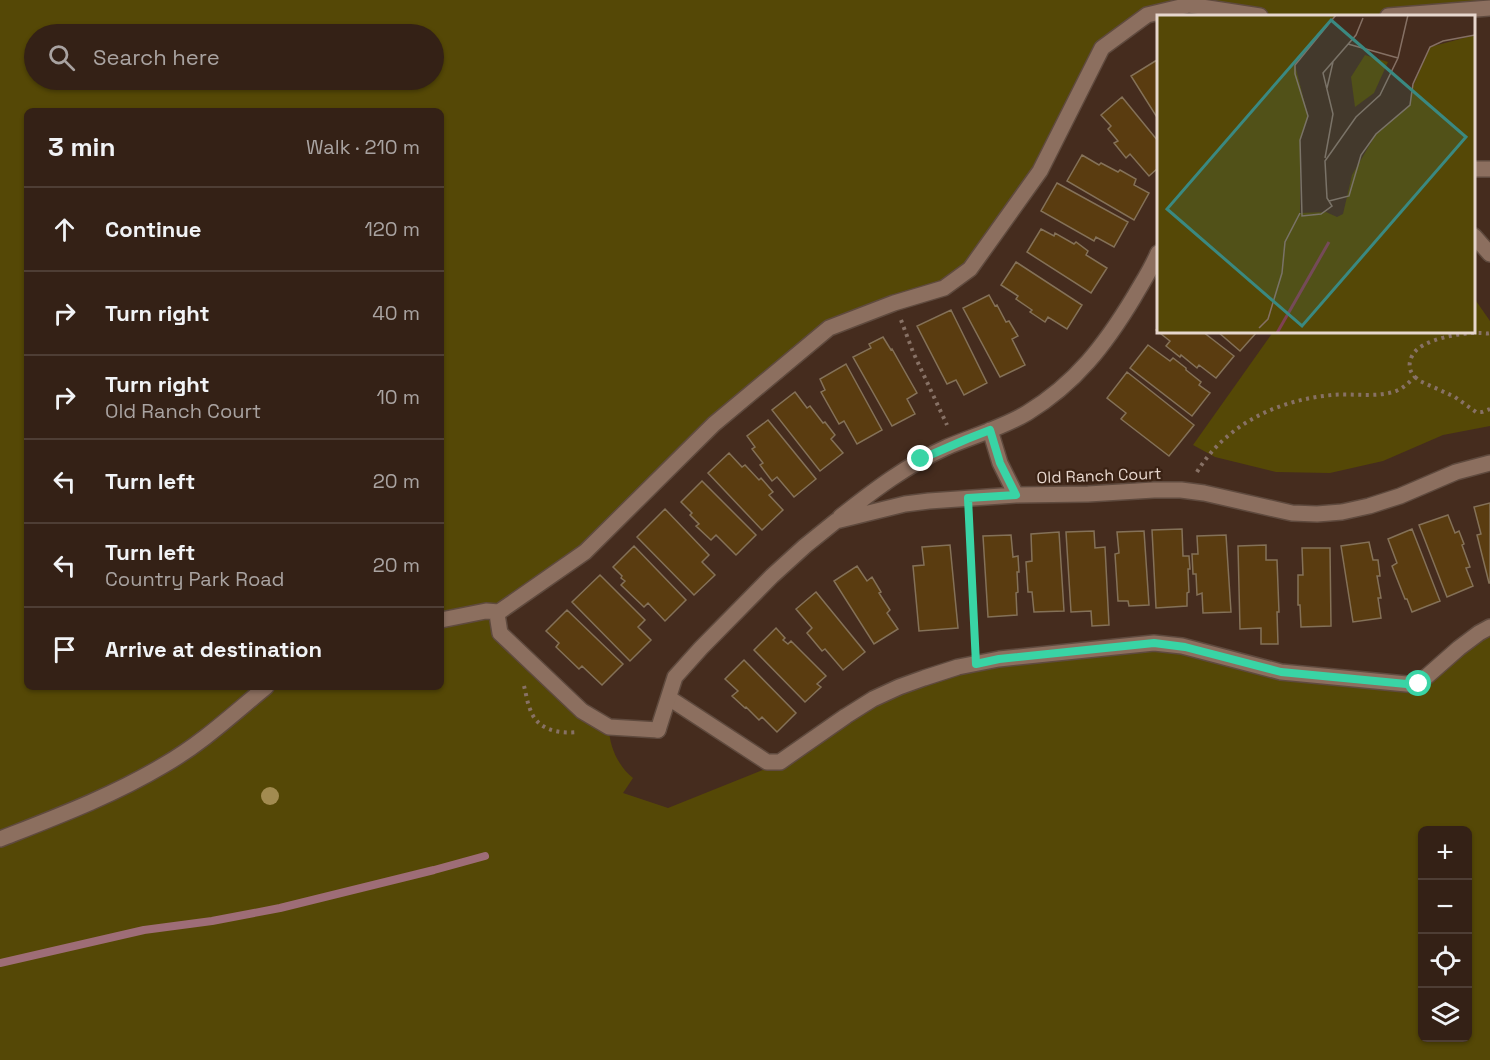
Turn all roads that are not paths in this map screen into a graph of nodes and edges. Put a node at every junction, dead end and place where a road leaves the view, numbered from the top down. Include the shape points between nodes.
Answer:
1 (1490, 8) edge
2 (1254, 15) edge
3 (1401, 15) edge
4 (1490, 169) edge
5 (1475, 170) edge
6 (1475, 238) edge
7 (1490, 254) edge
8 (1157, 257) edge
9 (990, 430) junction
10 (1490, 463) edge
11 (1016, 495) junction
12 (836, 521) junction
13 (499, 612) junction
14 (444, 619) edge
15 (1490, 627) edge
16 (262, 690) edge
17 (669, 698) junction
18 (0, 839) edge

1 - 3 street
2 - 13 street via 1190,5 1147,15 1102,48 1040,171 970,269 944,288 829,328 714,424 585,552
4 - 5 street
6 - 7 street
8 - 9 street via 1112,332 1077,374 1027,413
9 - 11 street
9 - 12 street via 921,459
10 - 11 street, Old Ranch Court via 1369,506 1334,513 1292,513 1186,491
11 - 12 street, Old Ranch Court via 905,504
12 - 17 street, Old Ranch Court via 772,576 700,648 675,677
13 - 14 street
13 - 17 street, Old Ranch Court via 500,633 582,711 609,727 658,730
15 - 17 street via 1417,685 1281,672 1185,647 1154,643 999,659 958,667 873,699 783,762 767,762
16 - 18 street via 164,765 97,800

